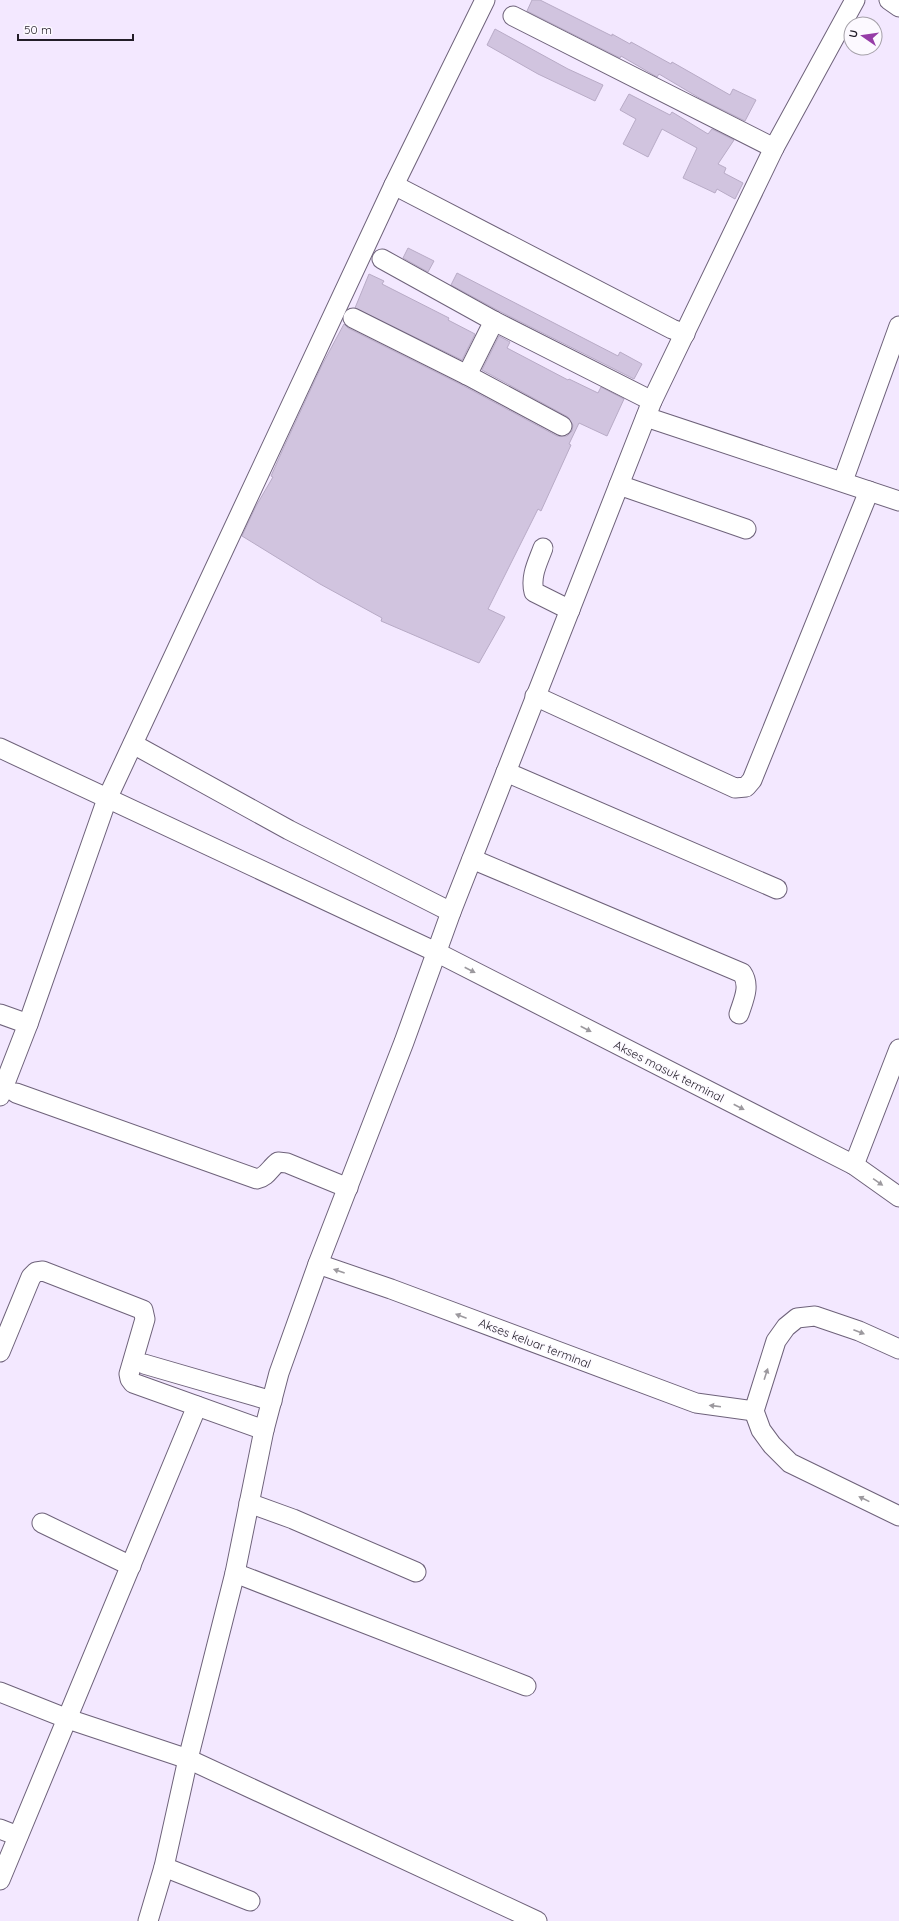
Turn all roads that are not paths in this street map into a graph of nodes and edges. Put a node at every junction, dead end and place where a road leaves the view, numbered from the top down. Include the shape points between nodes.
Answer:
1 (485, 0) edge
2 (855, 0) edge
3 (889, 0) edge
4 (899, 7) edge
5 (513, 16) dead end
6 (774, 148) junction
7 (394, 185) junction
8 (382, 259) dead end
9 (353, 318) dead end
10 (494, 321) junction
11 (899, 326) edge
12 (685, 334) junction
13 (467, 375) junction
14 (649, 409) junction
15 (562, 426) dead end
16 (843, 481) junction
17 (618, 485) junction
18 (869, 491) junction
19 (899, 501) edge
20 (746, 529) dead end
21 (543, 548) dead end
22 (570, 610) junction
23 (535, 696) junction
24 (133, 744) junction
25 (0, 748) edge
26 (506, 772) junction
27 (107, 799) junction
28 (472, 859) junction
29 (777, 889) dead end
30 (451, 912) junction
31 (436, 952) junction
32 (0, 1014) edge
33 (739, 1014) dead end
34 (28, 1024) junction
35 (899, 1049) edge
36 (4, 1093) edge
37 (854, 1165) junction
38 (348, 1188) junction
39 (899, 1197) edge
40 (318, 1264) junction
41 (899, 1349) edge
42 (0, 1352) edge
43 (144, 1364) dead end
44 (272, 1401) junction
45 (197, 1406) junction
46 (754, 1411) junction
47 (264, 1430) junction
48 (249, 1503) junction
49 (899, 1516) edge
50 (42, 1523) dead end
51 (131, 1566) junction
52 (416, 1572) dead end
53 (235, 1573) junction
54 (526, 1686) dead end
55 (0, 1692) edge
56 (68, 1719) junction
57 (188, 1759) junction
58 (0, 1829) edge
59 (18, 1836) junction
60 (164, 1867) junction
61 (0, 1880) edge
62 (250, 1901) dead end
63 (148, 1921) edge
64 (537, 1921) edge

1 - 7 street
2 - 6 street
3 - 4 street
5 - 6 street
6 - 12 street
7 - 12 street
7 - 24 street
8 - 10 street
9 - 13 street
10 - 13 street
10 - 14 street
11 - 16 street
12 - 14 street
13 - 15 street
14 - 16 street
14 - 17 street
16 - 18 street
17 - 20 street
17 - 22 street
18 - 19 street
18 - 23 street via 752,780 746,787 735,788
21 - 22 street via 533,575 534,592
22 - 23 street
23 - 26 street
24 - 27 street
24 - 30 street via 288,830
25 - 27 street, Akses masuk terminal
26 - 28 street
26 - 29 street
27 - 31 street, Akses masuk terminal
27 - 34 street
28 - 30 street
28 - 33 street via 742,973 747,986
30 - 31 street
31 -> 37 street, Akses masuk terminal
31 - 38 street
32 - 34 street
34 - 36 street
35 - 37 street
36 - 38 street via 257,1179 266,1176 278,1162 287,1163
37 -> 39 street, Akses masuk terminal
38 - 40 street
40 - 44 street via 279,1373
46 -> 40 street, Akses keluar terminal via 696,1403
46 -> 41 street via 776,1341 786,1327 797,1318 815,1316 859,1331
42 - 45 street via 31,1277 36,1272 43,1271 143,1310 145,1318 129,1374 130,1379 133,1383
43 - 44 street
44 - 47 street
45 - 47 street
45 - 51 street
49 -> 46 street via 790,1463 761,1430
47 - 48 street
48 - 52 street via 293,1519
48 - 53 street
50 - 51 street
51 - 56 street
53 - 54 street
53 - 57 street
55 - 56 street
56 - 57 street
56 - 59 street
57 - 60 street
57 - 64 street
58 - 59 street
59 - 61 street
60 - 62 street
60 - 63 street

